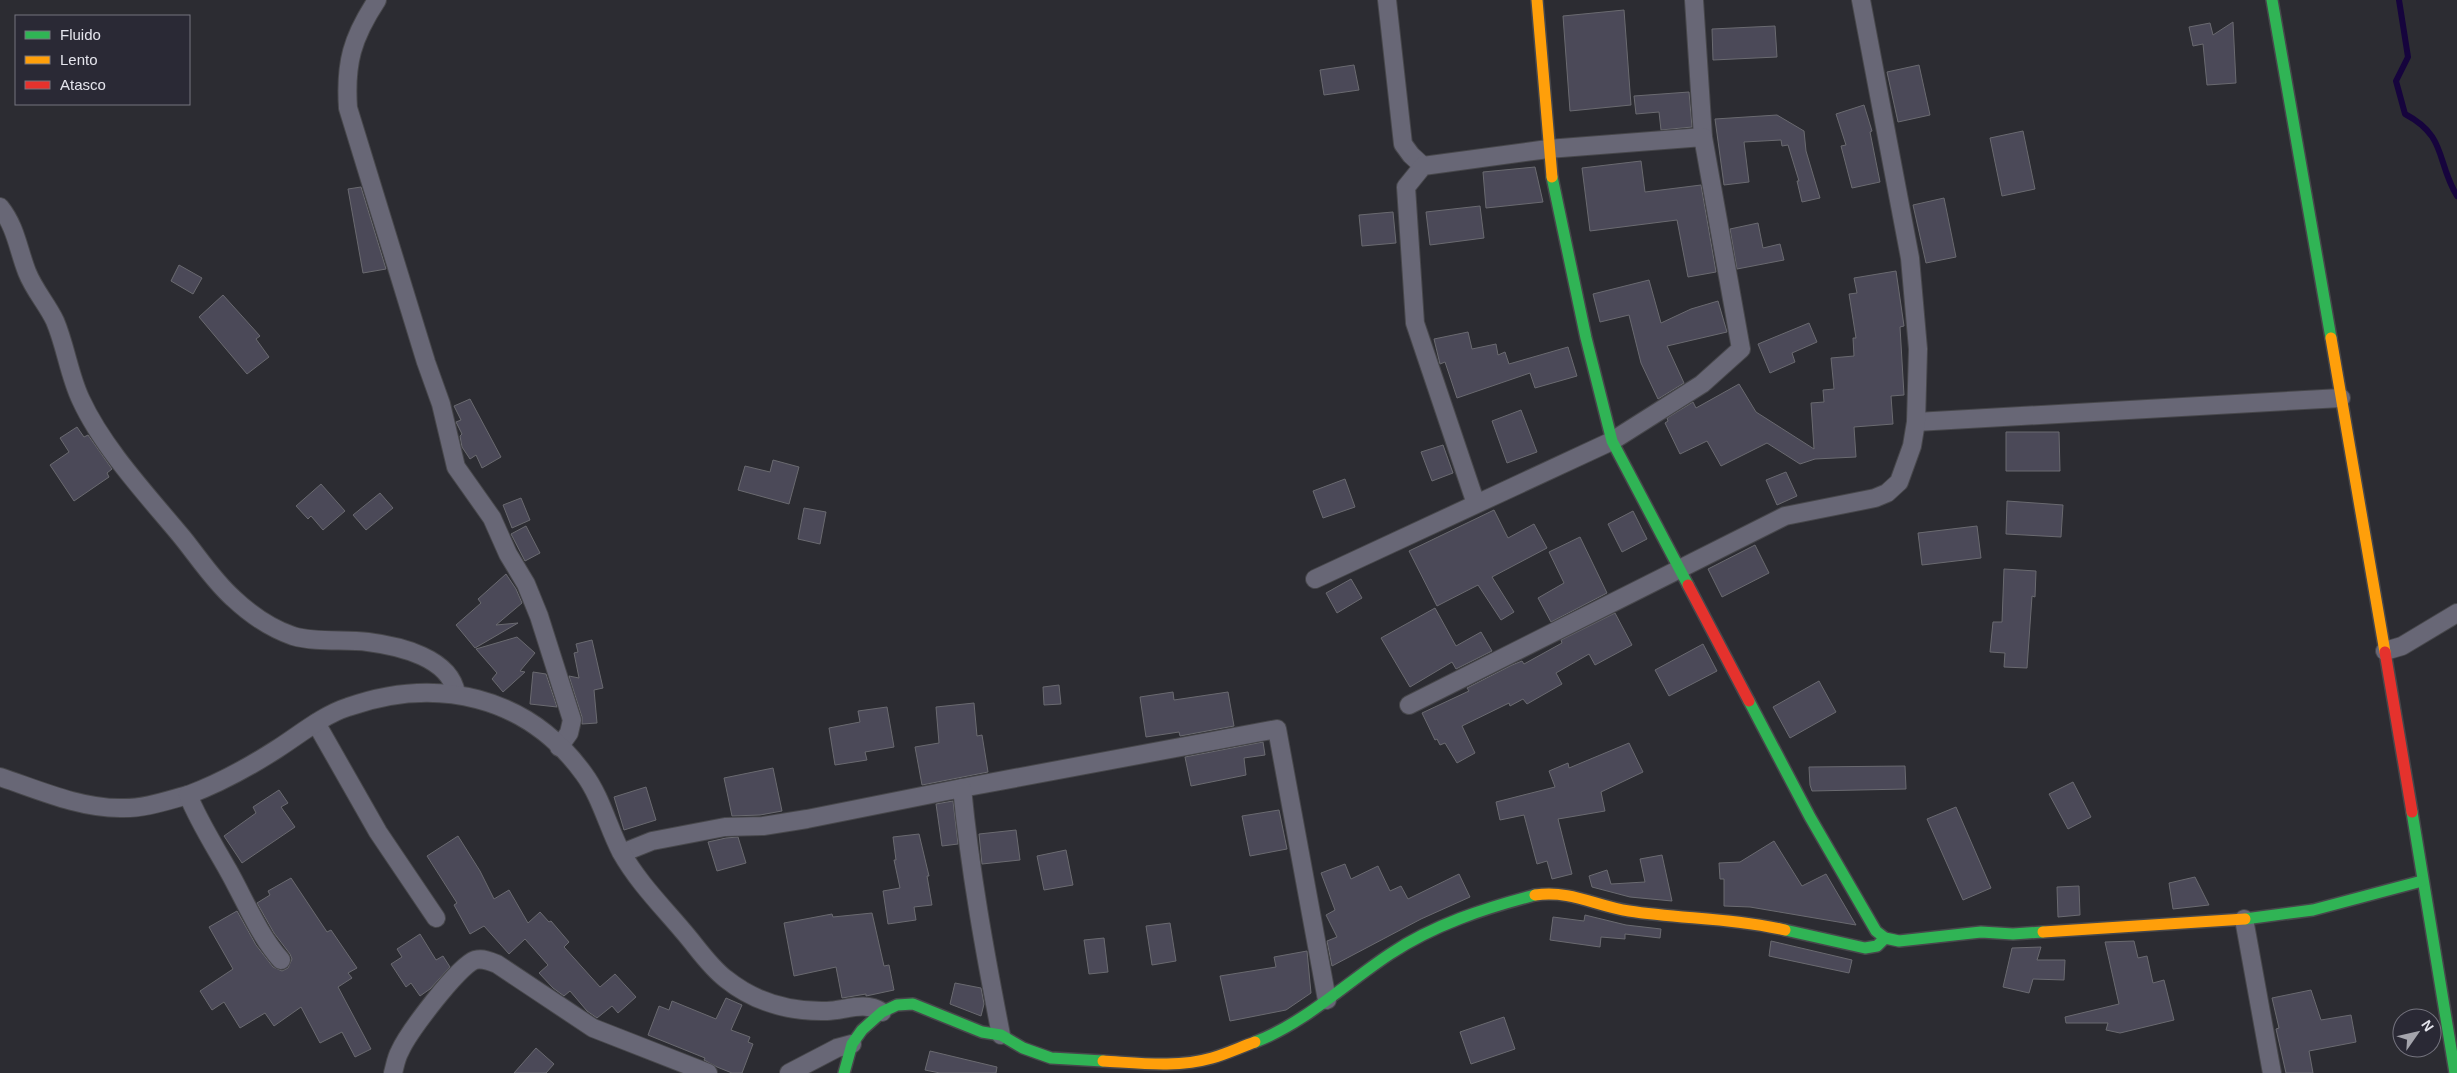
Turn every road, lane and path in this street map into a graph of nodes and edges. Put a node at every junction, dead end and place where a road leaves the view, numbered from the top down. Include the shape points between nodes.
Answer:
1 (377, 0) edge
2 (1387, 0) edge
3 (1537, 0) edge
4 (1694, 0) edge
5 (1861, 0) edge
6 (2272, 0) edge
7 (1703, 137) junction
8 (1548, 149) junction
9 (1423, 166) junction
10 (0, 207) edge
11 (2341, 398) junction
12 (1916, 422) junction
13 (1612, 441) junction
14 (1476, 504) junction
15 (1680, 570) junction
16 (1315, 579) dead end
17 (2457, 613) edge
18 (2385, 651) junction
19 (456, 693) junction
20 (1409, 705) dead end
21 (316, 723) junction
22 (559, 746) junction
23 (0, 777) edge
24 (962, 788) junction
25 (188, 795) junction
26 (622, 853) junction
27 (2422, 881) junction
28 (436, 918) dead end
29 (2244, 919) junction
30 (1886, 938) junction
31 (281, 960) dead end
32 (1327, 1000) junction
33 (882, 1012) junction
34 (1001, 1035) junction
35 (852, 1044) junction
36 (393, 1073) edge
37 (708, 1073) edge
38 (789, 1073) edge
39 (844, 1073) edge
40 (2272, 1073) edge
41 (2455, 1073) edge

1 - 22 street via 355,40 348,64 348,108 441,404 456,467 492,518 539,616 572,720 569,733
2 - 9 street via 1403,144
3 - 8 street
4 - 7 street
5 - 12 street via 1910,258 1918,349
6 - 11 street
7 - 8 street
7 - 13 street via 1740,349 1702,384
8 - 9 street
8 - 13 street via 1586,338
9 - 14 street via 1406,187 1415,323
10 - 19 street via 13,227 40,300 54,320 82,402 128,472 209,574 252,614 273,627 294,636 369,642 433,660 449,674
11 - 12 street
11 - 18 street
12 - 15 street via 1912,446 1899,482 1887,493 1785,516
13 - 14 street
13 - 15 street
14 - 16 street
15 - 20 street
15 - 30 street via 1853,894 1876,931
17 - 18 street via 2402,646
18 - 27 street
19 - 21 street via 426,692 371,699 344,708
19 - 22 street via 507,708
21 - 25 street via 232,776
21 - 28 street via 378,832
22 - 26 street via 585,775
23 - 25 street via 98,807 154,805
24 - 26 street via 807,819 763,826 725,827 652,841
24 - 32 street via 1277,729
24 - 34 street via 976,907
25 - 31 street via 198,820 252,916
26 - 33 street via 651,896 724,978 745,993 789,1010 827,1011 874,1006
27 - 29 street via 2313,910
27 - 41 street
29 - 30 street via 2013,934 1981,932 1899,941
29 - 40 street
30 - 32 street via 1877,946 1865,948 1755,923 1627,911 1565,894 1537,895 1496,906 1428,932
32 - 34 street via 1270,1036 1212,1058 1185,1062 1150,1064 1051,1058 1023,1048
33 - 34 street via 896,1005 912,1004 982,1032
33 - 35 street
35 - 38 street via 837,1048
35 - 39 street
36 - 37 street via 399,1052 412,1030 452,978 465,965 488,960 593,1028

